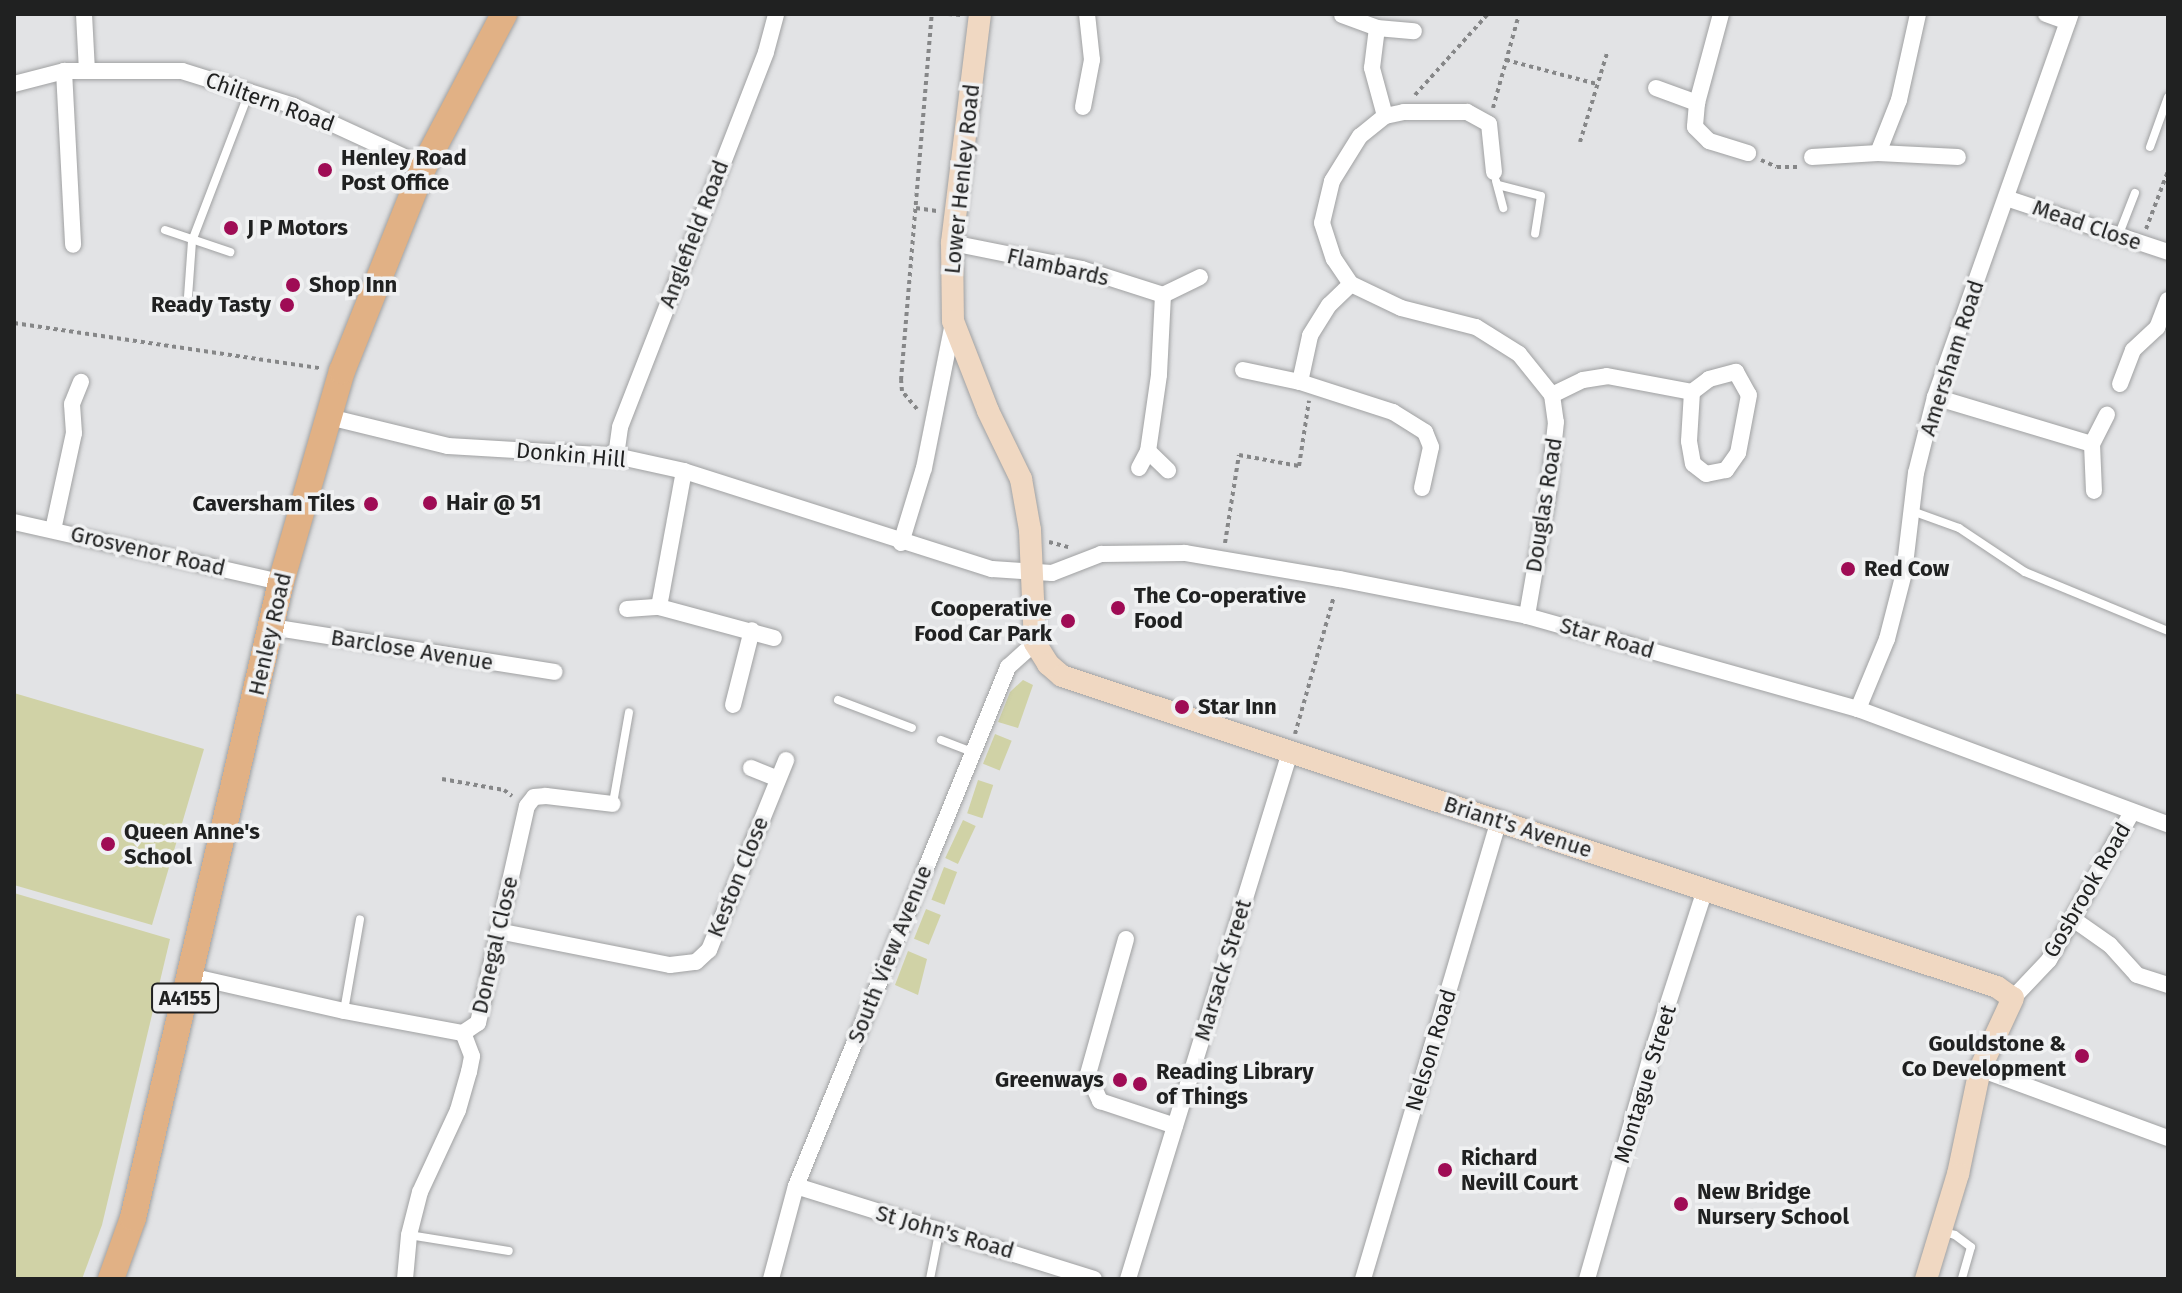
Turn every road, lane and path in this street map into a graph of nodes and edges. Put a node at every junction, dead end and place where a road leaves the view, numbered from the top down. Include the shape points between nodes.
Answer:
1 (84, 14) edge
2 (504, 14) edge
3 (776, 14) edge
4 (932, 14) edge
5 (980, 14) edge
6 (1087, 14) edge
7 (1488, 14) edge
8 (1519, 14) edge
9 (1721, 14) edge
10 (1918, 14) edge
11 (2046, 14) edge
12 (1342, 15) edge
13 (2069, 18) edge
14 (1377, 28) junction
15 (1414, 31) dead end
16 (1607, 53) dead end
17 (1506, 60) junction
18 (64, 71) junction
19 (87, 71) junction
20 (14, 84) edge
21 (1597, 84) junction
22 (1656, 88) dead end
23 (250, 90) junction
24 (2168, 97) edge
25 (1697, 103) junction
26 (1083, 107) dead end
27 (1404, 112) junction
28 (1385, 116) junction
29 (1489, 124) junction
30 (1580, 142) dead end
31 (2150, 147) dead end
32 (1748, 153) joint
33 (1878, 153) junction
34 (1812, 157) joint
35 (1958, 157) dead end
36 (424, 166) junction
37 (2168, 171) edge
38 (1496, 179) junction
39 (2135, 193) dead end
40 (2006, 198) junction
41 (1503, 208) dead end
42 (165, 230) dead end
43 (1535, 234) dead end
44 (2119, 234) junction
45 (192, 241) junction
46 (2141, 242) junction
47 (952, 243) junction
48 (73, 245) dead end
49 (230, 252) dead end
50 (2168, 252) edge
51 (1200, 277) dead end
52 (1351, 284) junction
53 (1163, 295) junction
54 (188, 297) dead end
55 (2168, 300) edge
56 (953, 321) junction
57 (14, 323) edge
58 (1243, 370) dead end
59 (342, 371) junction
60 (81, 382) dead end
61 (1305, 384) junction
62 (2120, 384) dead end
63 (1692, 392) junction
64 (1552, 395) junction
65 (1935, 397) junction
66 (2107, 415) dead end
67 (329, 417) junction
68 (934, 426) junction
69 (2092, 444) junction
70 (1148, 451) junction
71 (616, 456) junction
72 (1139, 468) dead end
73 (1168, 470) dead end
74 (684, 471) junction
75 (1422, 488) dead end
76 (2094, 491) dead end
77 (1911, 511) junction
78 (14, 522) edge
79 (53, 530) junction
80 (901, 543) junction
81 (1223, 559) junction
82 (1029, 570) junction
83 (1339, 579) junction
84 (281, 582) junction
85 (659, 607) junction
86 (627, 609) dead end
87 (1527, 616) junction
88 (271, 627) junction
89 (752, 630) junction
90 (2168, 631) edge
91 (774, 638) dead end
92 (1035, 643) junction
93 (554, 672) dead end
94 (838, 700) dead end
95 (733, 705) dead end
96 (1858, 709) junction
97 (629, 712) dead end
98 (912, 728) dead end
99 (941, 740) dead end
100 (973, 752) junction
101 (1290, 752) junction
102 (786, 760) dead end
103 (751, 768) dead end
104 (442, 779) dead end
105 (778, 779) junction
106 (613, 804) joint
107 (527, 806) junction
108 (2132, 812) junction
109 (1499, 821) junction
110 (2168, 824) edge
111 (1705, 890) junction
112 (360, 919) dead end
113 (2073, 919) junction
114 (498, 931) junction
115 (1126, 939) dead end
116 (190, 976) junction
117 (2168, 985) edge
118 (2013, 998) junction
119 (344, 1011) junction
120 (463, 1033) junction
121 (1980, 1069) junction
122 (1175, 1126) junction
123 (2168, 1138) edge
124 (796, 1186) junction
125 (1940, 1230) junction
126 (939, 1233) junction
127 (409, 1235) junction
128 (509, 1251) dead end
129 (111, 1279) edge
130 (405, 1279) edge
131 (771, 1279) edge
132 (930, 1279) edge
133 (1094, 1279) edge
134 (1128, 1279) edge
135 (1363, 1279) edge
136 (1587, 1279) edge
137 (1926, 1279) edge
138 (1962, 1279) edge

1 - 19 street
2 - 36 main road, Henley Road / A4155
3 - 71 street, Anglefield Road via 766,52 620,427
4 - 68 path via 901,380 909,400
5 - 47 main road, Lower Henley Road
6 - 26 street via 1092,60
7 - 27 path
8 - 17 path
9 - 25 street
10 - 33 street via 1899,100
11 - 13 street
12 - 14 street
13 - 40 street, Amersham Road
14 - 15 street
14 - 28 street via 1372,68
16 - 21 path
17 - 21 path
17 - 29 path
18 - 19 street, Chiltern Road
18 - 20 street, Chiltern Road
18 - 48 street
19 - 23 street, Chiltern Road via 182,71
21 - 30 path
22 - 25 street
23 - 36 street, Chiltern Road
23 - 45 lane
24 - 31 lane
25 - 32 street via 1695,127 1709,141
27 - 28 street
27 - 29 street via 1467,112
28 - 52 street via 1360,136 1332,181 1322,223 1334,259
29 - 38 street
32 - 34 path via 1777,167 1799,167
33 - 34 street
33 - 35 street
36 - 59 main road, Henley Road / A4155
37 - 46 path
38 - 41 lane
38 - 43 lane via 1541,196
39 - 44 lane
40 - 44 street, Mead Close
40 - 65 street, Amersham Road
42 - 45 lane
44 - 46 street, Mead Close
45 - 49 lane
45 - 54 lane
46 - 50 street, Mead Close
47 - 53 street, Flambards via 1082,269
47 - 56 main road, Lower Henley Road
51 - 53 street
52 - 61 street via 1329,305 1310,336
52 - 64 street via 1401,308 1476,327 1519,354
53 - 70 street
55 - 62 street via 2157,328 2133,350
56 - 68 street
56 - 82 main road, Lower Henley Road via 1021,479 1030,530
57 - 59 path
58 - 61 street
59 - 67 main road, Henley Road / A4155
60 - 79 street via 72,404 74,433
61 - 75 street via 1393,412 1425,432 1431,447
61 - 81 path via 1299,466 1239,455
63 - 63 street via 1709,379 1736,372 1749,395 1738,453 1726,470 1706,474 1693,464
63 - 64 street via 1607,376 1583,380
64 - 87 street, Douglas Road via 1556,422 1549,488
65 - 69 street
65 - 77 street, Amersham Road
66 - 69 street
67 - 71 street, Donkin Hill via 448,446
67 - 84 main road, Henley Road / A4155
68 - 80 street
69 - 76 street
70 - 72 street
70 - 73 street
71 - 74 street, Donkin Hill
74 - 80 street, Donkin Hill
74 - 85 street
77 - 90 lane via 1959,528 2025,572
77 - 96 street, Amersham Road via 1904,573 1887,639
78 - 79 street, Grosvenor Road
79 - 84 street, Grosvenor Road
80 - 82 street, Donkin Hill via 992,569
81 - 82 street, Star Road via 1140,551 1101,554 1052,573
81 - 83 street, Star Road
82 - 92 main road
83 - 87 street, Star Road
83 - 101 path
84 - 88 main road, Henley Road / A4155
85 - 86 street
85 - 89 street
87 - 96 street, Star Road
88 - 93 street, Barclose Avenue
88 - 116 main road, Henley Road / A4155
89 - 91 street
89 - 95 street
92 - 100 street, South View Avenue via 1008,667
92 - 101 main road, Briant's Avenue via 1062,676
94 - 98 lane
96 - 108 street, Star Road
97 - 106 lane
99 - 100 lane
100 - 124 street, South View Avenue
101 - 109 main road, Briant's Avenue
101 - 122 street, Marsack Street
102 - 105 street, Keston Close
103 - 105 street
104 - 107 path via 504,790
105 - 114 street, Keston Close via 709,950 696,962 670,965
106 - 107 street via 546,796 534,797
107 - 114 street, Donegal Close
108 - 110 street, Star Road
108 - 113 street, Gosbrook Road
109 - 111 main road, Briant's Avenue
109 - 135 street, Nelson Road
111 - 118 main road, Briant's Avenue via 1997,987
111 - 136 street, Montague Street
112 - 119 lane
113 - 117 street via 2110,945 2137,975
113 - 118 street, Gosbrook Road via 2049,960
114 - 120 street, Donegal Close via 478,1023
115 - 122 street via 1088,1074 1100,1101
116 - 119 street, Donegal Close
116 - 129 main road, Henley Road / A4155 via 133,1218
118 - 121 main road, Gosbrook Road
119 - 120 street, Donegal Close
120 - 127 street via 472,1056 469,1072 458,1110 420,1192
121 - 123 street
121 - 125 main road, Gosbrook Road
122 - 134 street, Marsack Street
124 - 126 street, St John's Road
124 - 131 street, South View Avenue
125 - 137 main road, Gosbrook Road
125 - 138 lane via 1971,1247
126 - 132 lane
126 - 133 street, St John's Road
127 - 128 lane
127 - 130 street

